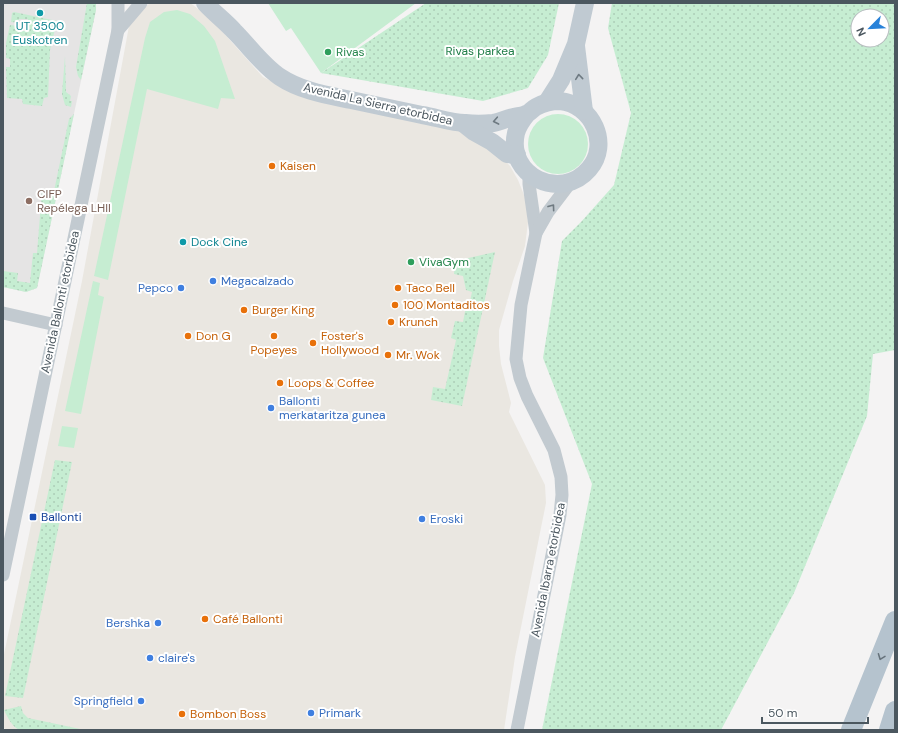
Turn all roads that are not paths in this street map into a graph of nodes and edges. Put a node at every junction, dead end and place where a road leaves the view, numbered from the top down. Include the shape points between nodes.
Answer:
1 (118, 3) edge
2 (141, 3) edge
3 (204, 3) edge
4 (584, 3) edge
5 (118, 30) junction
6 (576, 44) junction
7 (548, 102) junction
8 (584, 111) junction
9 (527, 114) junction
10 (464, 124) junction
11 (517, 155) junction
12 (529, 174) junction
13 (570, 183) junction
14 (536, 233) junction
15 (3, 314) edge
16 (56, 325) junction
17 (3, 574) edge
18 (895, 621) edge
19 (895, 710) edge
20 (517, 730) edge
21 (851, 730) edge
22 (889, 730) edge

1 - 5 street, Avenida Ballonti etorbidea
2 - 5 street, Avenida Ballonti etorbidea
3 - 10 street, Avenida La Sierra etorbidea via 234,30 263,64 289,82 325,95
4 - 6 street
5 - 16 street, Avenida Ballonti etorbidea
6 - 7 street via 561,80
8 -> 6 street
7 - 8 street via 572,104
7 - 9 street
8 - 13 street via 592,120 599,145 590,168 581,178
9 -> 10 street, Avenida La Sierra etorbidea via 493,123
9 - 11 street via 516,133
10 - 11 street, Avenida La Sierra etorbidea via 507,154
11 - 12 street
12 - 13 street via 542,182 556,185
12 - 14 street
14 -> 13 street
14 - 20 street, Avenida Ibarra etorbidea via 521,305 516,359 527,396 554,450 561,477 562,495
15 - 16 street
16 - 17 street, Avenida Ballonti etorbidea
18 -> 21 main road
19 - 22 main road

